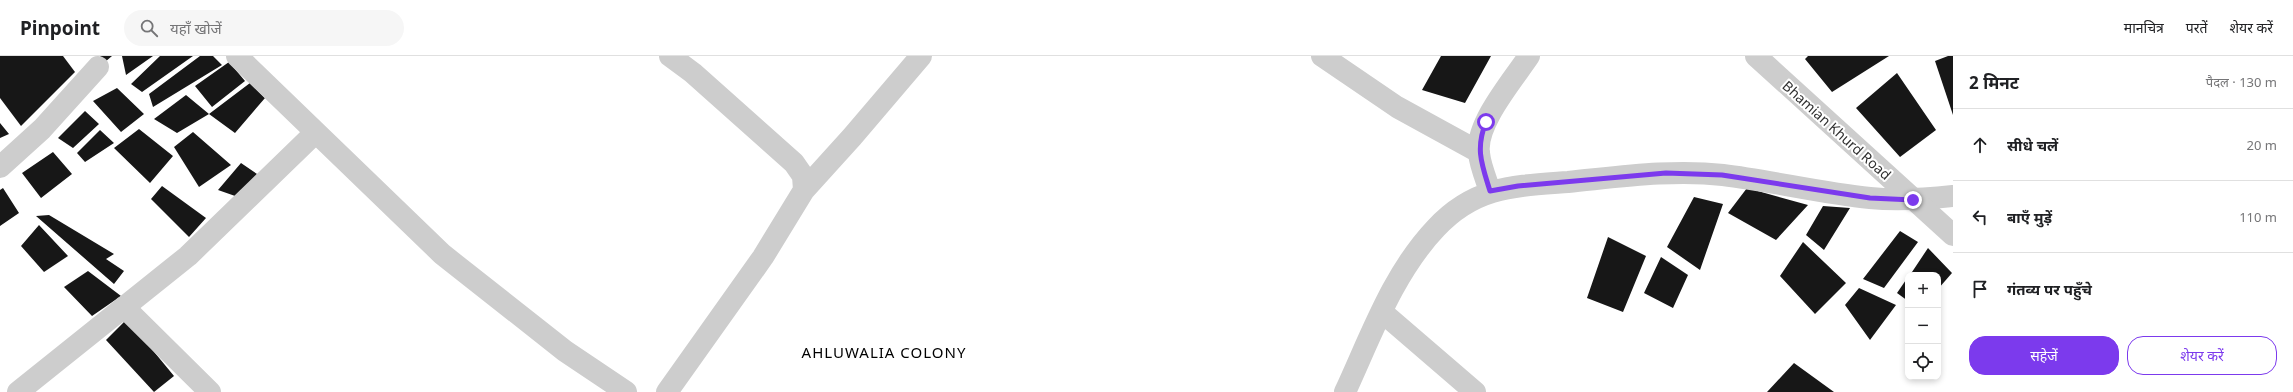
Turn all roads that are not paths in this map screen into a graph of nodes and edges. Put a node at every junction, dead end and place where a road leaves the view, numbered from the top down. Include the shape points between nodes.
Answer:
1 (237, 56) edge
2 (670, 56) edge
3 (921, 56) edge
4 (1322, 56) edge
5 (1529, 56) edge
6 (1756, 56) edge
7 (98, 68) dead end
8 (315, 133) junction
9 (1479, 152) junction
10 (0, 167) edge
11 (804, 190) junction
12 (1490, 191) junction
13 (1953, 196) edge
14 (1913, 200) junction
15 (1953, 235) edge
16 (124, 307) junction
17 (1382, 312) junction
18 (18, 392) edge
19 (210, 392) edge
20 (626, 392) edge
21 (667, 392) edge
22 (1345, 392) edge
23 (1475, 392) edge

1 - 8 street
2 - 11 street via 693,73 794,163 803,176
3 - 11 street
4 - 9 street via 1398,107
5 - 9 street via 1486,122
6 - 14 street, Bhamian Khurd Road
7 - 10 street via 42,129
8 - 16 street via 188,256
8 - 20 street via 442,254 565,350
9 - 12 street
11 - 21 street via 763,257
12 - 14 street via 1518,186 1666,173 1722,175 1870,198
12 - 17 street via 1462,206 1436,227 1402,274
13 - 14 street
14 - 15 street, Bhamian Khurd Road
16 - 18 street
16 - 19 street
17 - 22 street
17 - 23 street

